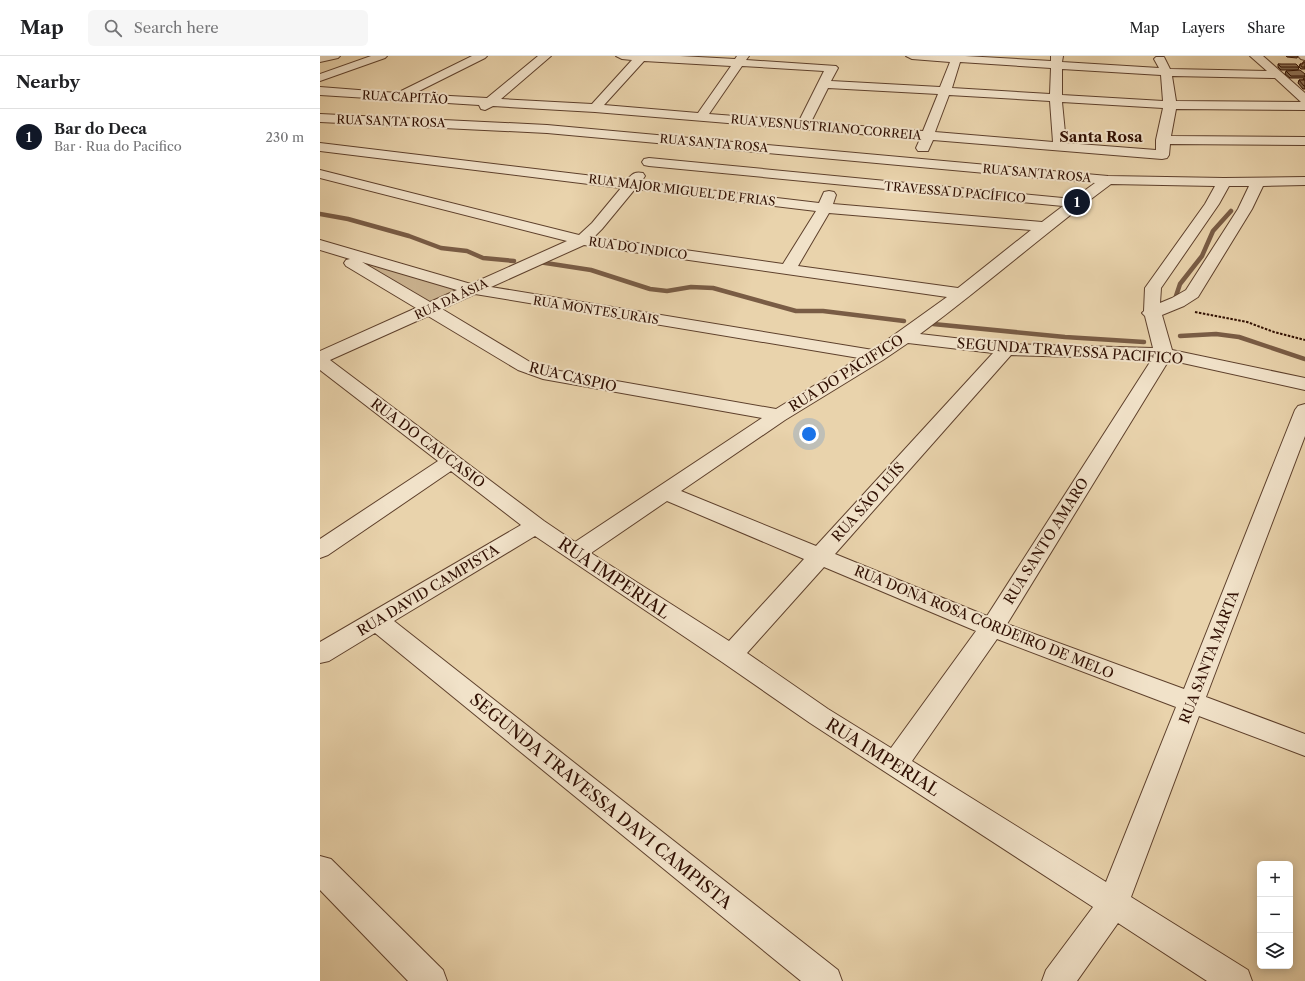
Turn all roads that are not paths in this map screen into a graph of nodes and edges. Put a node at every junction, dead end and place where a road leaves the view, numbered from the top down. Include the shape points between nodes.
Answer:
1 (334, 56) edge
2 (381, 56) edge
3 (481, 56) edge
4 (545, 56) edge
5 (622, 56) edge
6 (642, 56) edge
7 (839, 56) edge
8 (912, 56) edge
9 (1159, 56) edge
10 (1256, 56) edge
11 (949, 58) edge
12 (320, 59) edge
13 (741, 59) edge
14 (1057, 60) edge
15 (832, 68) junction
16 (1166, 72) junction
17 (1277, 75) junction
18 (320, 78) edge
19 (823, 84) junction
20 (320, 91) edge
21 (945, 91) junction
22 (401, 96) junction
23 (1056, 98) junction
24 (1305, 99) edge
25 (490, 101) junction
26 (1170, 105) junction
27 (1305, 106) edge
28 (595, 108) junction
29 (702, 117) junction
30 (320, 118) edge
31 (466, 124) junction
32 (804, 124) junction
33 (928, 135) junction
34 (662, 138) junction
35 (1163, 140) junction
36 (1305, 141) edge
37 (1060, 146) junction
38 (320, 147) edge
39 (1162, 155) junction
40 (846, 156) junction
41 (648, 162) junction
42 (918, 162) junction
43 (320, 174) edge
44 (835, 180) junction
45 (1108, 180) junction
46 (1305, 181) edge
47 (1163, 182) junction
48 (1224, 182) junction
49 (1258, 182) junction
50 (632, 184) junction
51 (1074, 203) junction
52 (1228, 207) junction
53 (825, 208) junction
54 (1044, 227) junction
55 (582, 240) junction
56 (323, 246) edge
57 (788, 269) junction
58 (472, 290) junction
59 (962, 294) junction
60 (430, 309) junction
61 (1151, 312) junction
62 (904, 337) junction
63 (1006, 349) junction
64 (1164, 354) junction
65 (877, 356) junction
66 (320, 358) edge
67 (320, 361) edge
68 (1305, 384) edge
69 (1305, 410) edge
70 (779, 415) junction
71 (451, 462) junction
72 (665, 492) junction
73 (536, 526) junction
74 (325, 540) edge
75 (575, 553) junction
76 (820, 556) junction
77 (376, 620) junction
78 (992, 628) junction
79 (320, 654) edge
80 (731, 655) junction
81 (1191, 703) junction
82 (1305, 745) edge
83 (895, 764) junction
84 (320, 869) edge
85 (1113, 904) junction
86 (431, 981) edge
87 (826, 981) edge
88 (1058, 981) edge
89 (1236, 981) edge

1 - 12 street
2 - 18 street
3 - 22 street
4 - 25 street
5 - 6 street
6 - 13 street
6 - 28 street
7 - 15 street
8 - 11 street
9 - 16 street
10 - 17 street
11 - 14 street
11 - 21 street
13 - 15 street
13 - 29 street
14 - 16 street
14 - 23 street
15 - 19 street
16 - 17 street
16 - 26 street
17 - 24 street
19 - 21 street
19 - 32 street
20 - 22 street, RUA CAPITÃO
21 - 23 street
21 - 33 street
22 - 25 street, RUA CAPITÃO
23 - 26 street
23 - 37 street
25 - 28 street, RUA VESNUSTRIANO CORREIA
25 - 31 street
26 - 27 street
26 - 35 street
28 - 29 street, RUA VESNUSTRIANO CORREIA
29 - 32 street, RUA VESNUSTRIANO CORREIA
30 - 31 street, RUA SANTA ROSA
31 - 34 street, RUA SANTA ROSA
32 - 33 street, RUA VESNUSTRIANO CORREIA
33 - 37 street, RUA VESNUSTRIANO CORREIA
33 - 42 street
34 - 40 street, RUA SANTA ROSA
34 - 41 street
35 - 36 street
35 - 39 street
37 - 39 street, RUA VESNUSTRIANO CORREIA
38 - 50 street, RUA MAJOR MIGUEL DE FRIAS
39 - 47 street
40 - 42 street, RUA SANTA ROSA
40 - 44 street
41 - 44 street, TRAVESSA D PACÍFICO
41 - 50 street
42 - 45 street, RUA SANTA ROSA
43 - 55 street, RUA DO INDICO
44 - 51 street, TRAVESSA D PACÍFICO
44 - 53 street
45 - 47 street, RUA SANTA ROSA
45 - 51 street, RUA DO PACIFICO
46 - 49 street, RUA SANTA ROSA
47 - 48 street, RUA SANTA ROSA
48 - 49 street, RUA SANTA ROSA
48 - 52 street
49 - 52 street
50 - 53 street, RUA MAJOR MIGUEL DE FRIAS
50 - 55 street
51 - 54 street, RUA DO PACIFICO
52 - 61 street via 1153,288
52 - 61 street via 1192,293 1168,307
53 - 54 street, RUA MAJOR MIGUEL DE FRIAS
53 - 57 street
54 - 59 street, RUA DO PACIFICO
55 - 57 street, RUA DO INDICO
55 - 58 street, RUA DA ÁSIA
56 - 58 street, RUA MONTES URAIS
56 - 60 street, RUA CASPIO
57 - 59 street, RUA DO INDICO
58 - 60 street, RUA DA ÁSIA
58 - 65 street, RUA MONTES URAIS
59 - 62 street, RUA DO PACIFICO
60 - 66 street, RUA DA ÁSIA
60 - 70 street, RUA CASPIO via 524,366 550,375
61 - 64 street
62 - 63 street, SEGUNDA TRAVESSA PACIFICO
62 - 65 street, RUA DO PACIFICO
63 - 64 street, SEGUNDA TRAVESSA PACIFICO
63 - 76 street, RUA SÃO LUÍS
64 - 68 street, SEGUNDA TRAVESSA PACIFICO
64 - 78 street, RUA SANTO AMARO
65 - 70 street, RUA DO PACIFICO
67 - 71 street, RUA DO CAUCASIO
69 - 81 street, RUA SANTA MARTA
70 - 72 street, RUA DO PACIFICO
71 - 73 street, RUA DO CAUCASIO
71 - 74 street
72 - 75 street, RUA DO PACIFICO
72 - 76 street, RUA DONA ROSA CORDEIRO DE MELO
73 - 75 street, RUA IMPERIAL
73 - 77 street, RUA DAVID CAMPISTA
75 - 80 street, RUA IMPERIAL
76 - 78 street, RUA DONA ROSA CORDEIRO DE MELO
76 - 80 street, RUA SÃO LUÍS
77 - 79 street, RUA DAVID CAMPISTA
77 - 87 street, SEGUNDA TRAVESSA DAVI CAMPISTA
78 - 81 street, RUA DONA ROSA CORDEIRO DE MELO
78 - 83 street, RUA SANTO AMARO
80 - 83 street, RUA IMPERIAL via 819,716
81 - 82 street, RUA DONA ROSA CORDEIRO DE MELO
81 - 85 street, RUA SANTA MARTA
83 - 85 street, RUA IMPERIAL
84 - 86 street
85 - 88 street, RUA SANTA MARTA
85 - 89 street, RUA IMPERIAL

